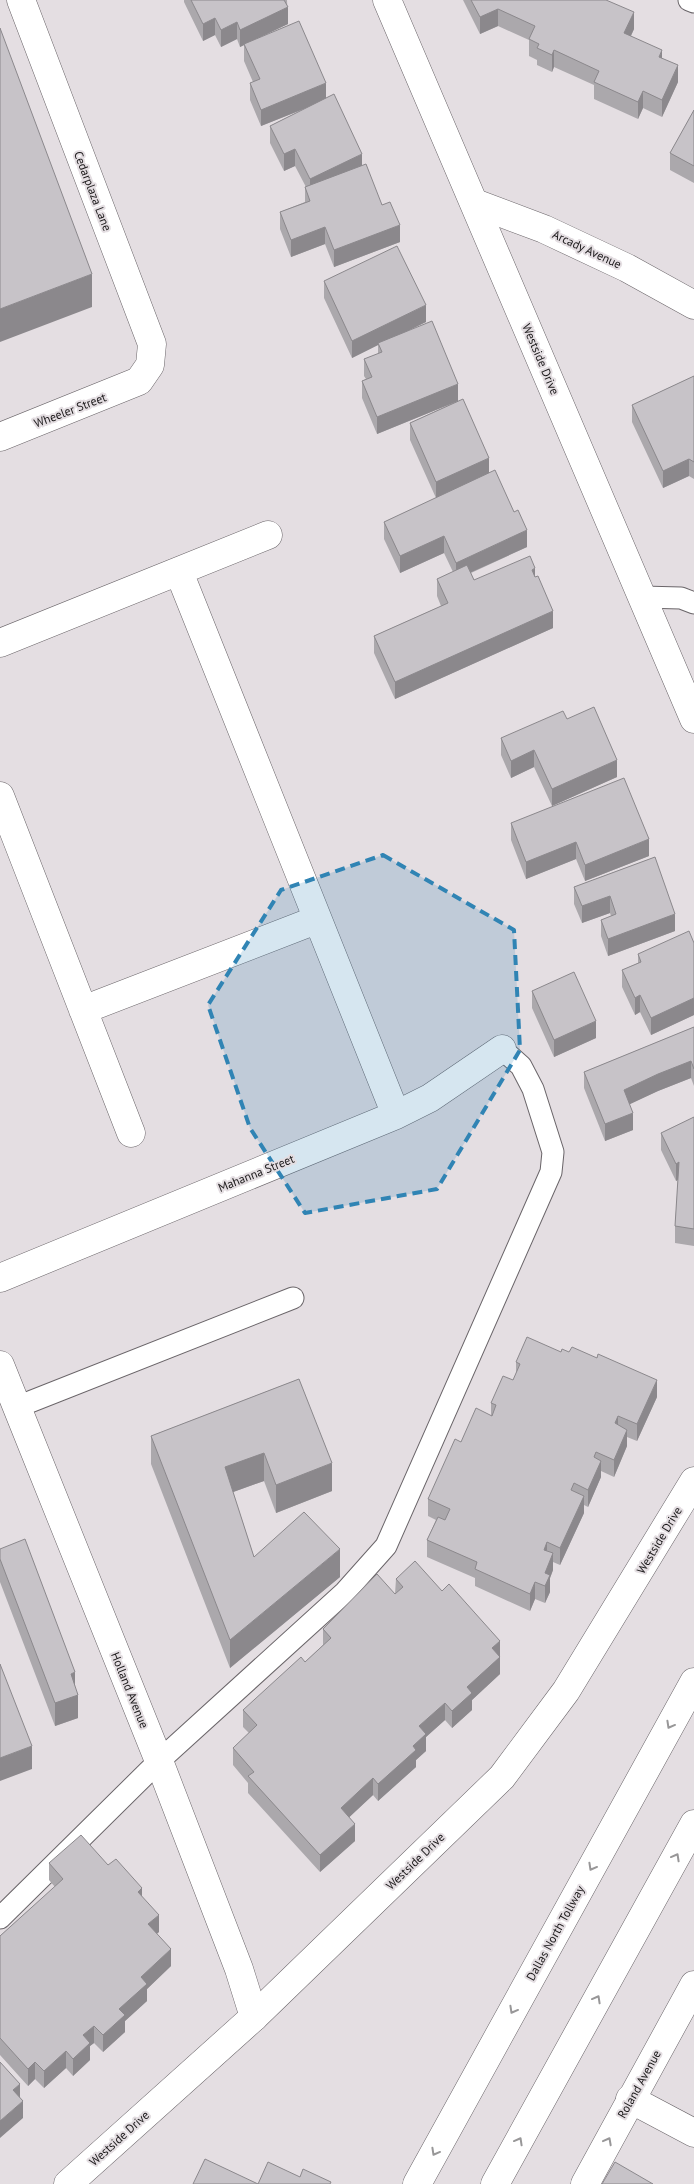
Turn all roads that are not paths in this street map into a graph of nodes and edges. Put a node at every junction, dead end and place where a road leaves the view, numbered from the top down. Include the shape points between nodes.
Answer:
1 (21, 0) edge
2 (387, 0) edge
3 (689, 0) edge
4 (694, 2) edge
5 (475, 204) junction
6 (694, 305) edge
7 (139, 381) joint
8 (0, 437) edge
9 (268, 535) dead end
10 (179, 572) junction
11 (642, 597) junction
12 (694, 603) edge
13 (0, 643) edge
14 (694, 719) edge
15 (0, 796) edge
16 (316, 920) junction
17 (83, 1010) junction
18 (502, 1049) joint
19 (396, 1115) junction
20 (130, 1133) dead end
21 (0, 1278) edge
22 (293, 1298) dead end
23 (0, 1365) edge
24 (17, 1406) junction
25 (694, 1480) edge
26 (694, 1682) edge
27 (159, 1761) junction
28 (694, 1824) edge
29 (0, 1918) edge
30 (694, 1985) edge
31 (254, 2017) junction
32 (630, 2099) junction
33 (694, 2133) edge
34 (68, 2184) edge
35 (417, 2184) edge
36 (495, 2184) edge
37 (585, 2184) edge

1 - 7 main road, Cedarplaza Lane via 152,344 150,365
2 - 5 main road, Westside Drive
3 - 4 lane
5 - 6 main road, Arcady Avenue via 552,233 627,268
5 - 11 main road, Westside Drive
7 - 8 main road, Wheeler Street
9 - 10 main road
10 - 13 main road
10 - 16 main road
11 - 12 lane via 681,598
11 - 14 main road, Westside Drive
15 - 17 main road
16 - 17 main road
16 - 19 main road
17 - 20 main road
18 - 19 main road, Mahanna Street via 430,1098
18 - 27 lane via 521,1066 533,1089 553,1152 551,1172 386,1546 345,1592
19 - 21 main road, Mahanna Street
22 - 24 lane
23 - 24 main road, Holland Avenue
24 - 27 main road, Holland Avenue
25 - 31 main road, Westside Drive via 566,1691 502,1777
26 -> 35 main road, Dallas North Tollway
27 - 29 lane
27 - 31 main road, Holland Avenue via 239,1969
36 -> 28 main road
30 - 32 main road, Roland Avenue
31 - 34 main road, Westside Drive
32 - 33 main road
37 -> 32 main road, Roland Avenue

